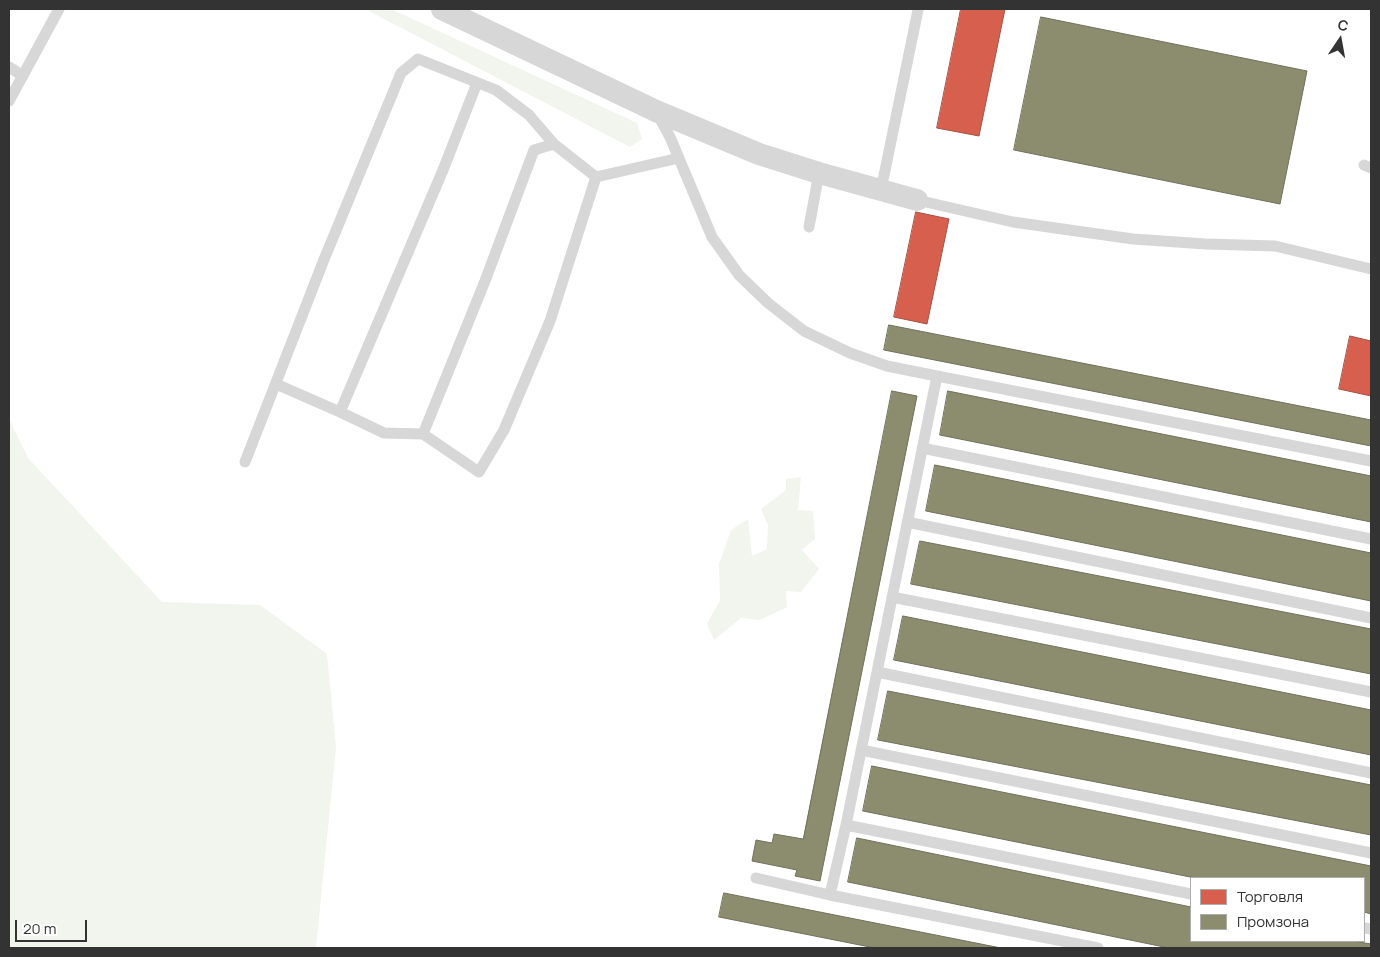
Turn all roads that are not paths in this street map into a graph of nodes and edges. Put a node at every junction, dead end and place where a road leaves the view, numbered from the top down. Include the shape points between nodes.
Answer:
1 (59, 9) edge
2 (442, 9) edge
3 (918, 10) dead end
4 (9, 68) edge
5 (23, 76) junction
6 (477, 83) junction
7 (9, 101) edge
8 (656, 111) junction
9 (554, 144) junction
10 (678, 158) junction
11 (820, 173) junction
12 (596, 177) junction
13 (881, 190) junction
14 (917, 200) joint
15 (809, 227) dead end
16 (1371, 268) edge
17 (937, 376) junction
18 (276, 384) junction
19 (340, 412) junction
20 (423, 434) junction
21 (922, 448) junction
22 (1371, 461) edge
23 (245, 462) dead end
24 (908, 522) junction
25 (1371, 539) edge
26 (892, 597) junction
27 (1371, 618) edge
28 (877, 672) junction
29 (1371, 692) edge
30 (861, 750) junction
31 (1371, 773) edge
32 (846, 825) junction
33 (1371, 853) edge
34 (756, 878) dead end
35 (1190, 894) edge
36 (830, 895) junction
37 (1098, 948) edge

1 - 5 lane
2 - 8 street
3 - 13 lane
4 - 5 lane
5 - 7 lane
6 - 9 lane via 496,90 529,115
6 - 18 lane via 418,59 402,73
6 - 19 lane via 444,170
8 - 10 lane
8 - 11 street via 759,154
9 - 12 lane
9 - 20 lane via 534,150
10 - 12 lane
10 - 17 lane via 712,236 739,275 768,303 804,331 850,353 887,366
11 - 13 street
11 - 15 lane
12 - 20 lane via 550,321 504,430 479,472
13 - 14 street
14 - 16 lane via 1013,222 1133,239 1275,246
17 - 21 lane
17 - 22 lane
18 - 19 lane
18 - 23 lane
19 - 20 lane via 384,433
21 - 24 lane
21 - 25 lane
24 - 26 lane
24 - 27 lane
26 - 28 lane
26 - 29 lane
28 - 30 lane
28 - 31 lane
30 - 32 lane
30 - 33 lane
32 - 35 lane
32 - 36 lane
34 - 36 lane
36 - 37 lane

